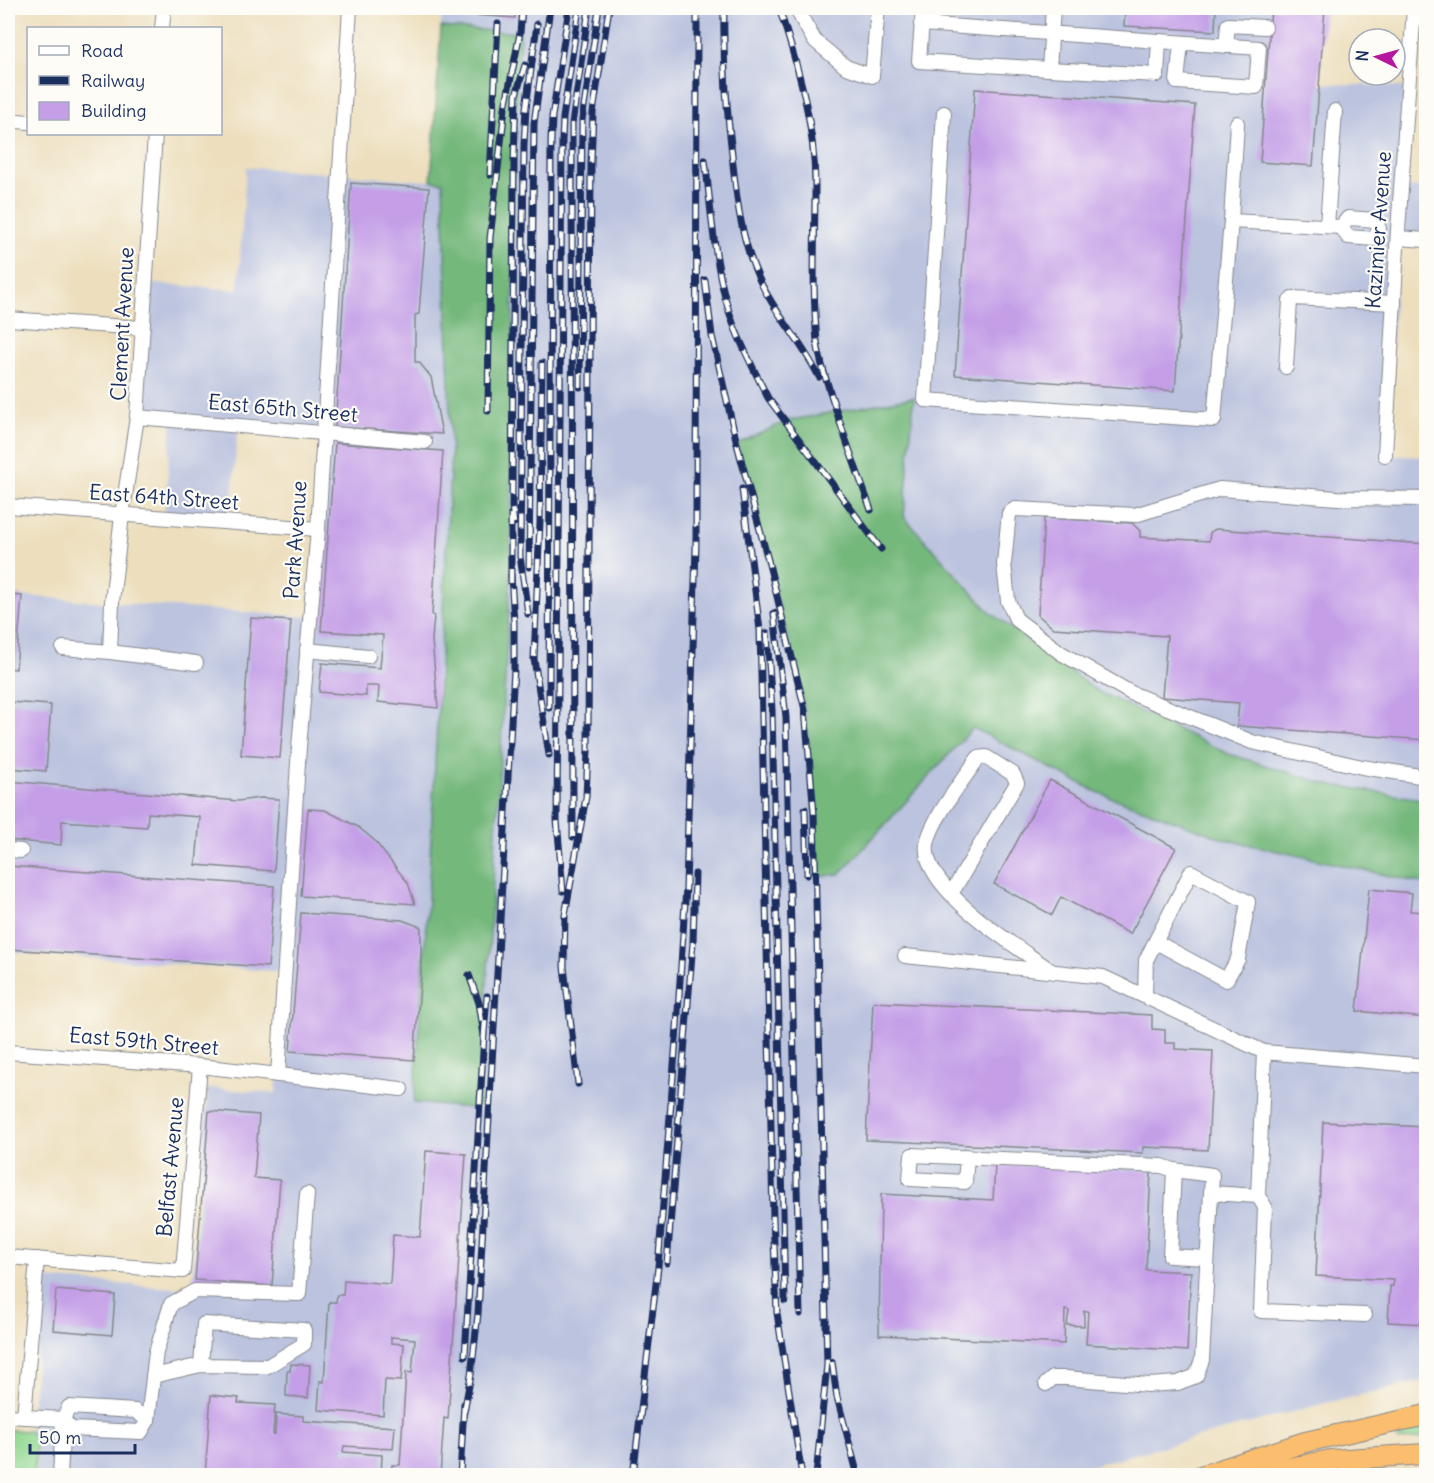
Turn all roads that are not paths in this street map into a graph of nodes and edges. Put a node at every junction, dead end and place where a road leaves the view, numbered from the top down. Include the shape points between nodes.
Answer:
1 (164, 8) edge
2 (350, 8) edge
3 (796, 8) edge
4 (878, 8) edge
5 (922, 8) edge
6 (1053, 8) edge
7 (1414, 8) edge
8 (921, 24) junction
9 (162, 27) edge
10 (1265, 27) dead end
11 (1051, 34) junction
12 (1159, 41) junction
13 (1181, 43) junction
14 (1226, 46) junction
15 (1049, 69) junction
16 (1335, 111) dead end
17 (944, 113) dead end
18 (8, 120) edge
19 (27, 122) edge
20 (1236, 123) dead end
21 (155, 135) edge
22 (1231, 221) junction
23 (1326, 226) junction
24 (1341, 227) junction
25 (1379, 229) junction
26 (1398, 234) junction
27 (1426, 240) edge
28 (1394, 303) junction
29 (8, 319) edge
30 (142, 328) junction
31 (1287, 367) dead end
32 (137, 417) junction
33 (323, 432) junction
34 (425, 442) dead end
35 (1385, 455) dead end
36 (1426, 499) edge
37 (8, 506) edge
38 (122, 515) junction
39 (318, 529) junction
40 (63, 648) dead end
41 (308, 650) junction
42 (110, 652) junction
43 (368, 656) dead end
44 (196, 663) dead end
45 (1426, 777) edge
46 (951, 894) junction
47 (1156, 942) junction
48 (905, 956) dead end
49 (1052, 972) junction
50 (1145, 996) junction
51 (8, 1052) edge
52 (1264, 1052) junction
53 (200, 1066) junction
54 (1426, 1066) edge
55 (278, 1075) junction
56 (401, 1089) dead end
57 (967, 1156) dead end
58 (1173, 1170) junction
59 (1211, 1193) junction
60 (307, 1194) dead end
61 (1258, 1196) junction
62 (8, 1257) edge
63 (1207, 1258) junction
64 (37, 1259) junction
65 (1365, 1315) dead end
66 (201, 1365) junction
67 (153, 1376) junction
68 (1046, 1384) dead end
69 (1426, 1414) edge
70 (8, 1416) edge
71 (24, 1417) junction
72 (63, 1419) junction
73 (148, 1420) junction
74 (1426, 1454) edge
75 (60, 1476) edge
76 (1201, 1476) edge
77 (1249, 1476) edge

1 - 9 street
2 - 33 street, Park Avenue
3 - 4 street via 814,40 846,67 872,76
5 - 8 street
6 - 11 street
7 - 26 street, Kazimier Avenue
8 - 11 street
8 - 15 street via 919,61
10 - 14 street via 1228,25
11 - 12 street
11 - 15 street
12 - 13 street
12 - 15 street via 1157,75
13 - 14 street
13 - 14 street via 1177,82 1256,87 1258,48
16 - 23 street
17 - 22 street via 925,400 1214,420
18 - 19 street
20 - 22 street
21 - 30 street, Clement Avenue
22 - 23 street
23 - 24 street
24 - 25 street via 1348,218 1376,220
24 - 25 street via 1348,237 1368,239 1375,239
25 - 26 street
26 - 27 street
26 - 28 street, Kazimier Avenue
28 - 31 street via 1293,298
28 - 35 street, Kazimier Avenue
29 - 30 street
30 - 32 street, Clement Avenue
32 - 33 street, East 65th Street
32 - 38 street, Clement Avenue
33 - 34 street, East 65th Street
33 - 39 street, Park Avenue
36 - 45 street via 1337,498 1220,489 1135,515 1015,509 1009,513 1004,564 1008,601 1016,619 1061,653 1131,693 1252,742
37 - 38 street, East 64th Street
38 - 39 street, East 64th Street
38 - 42 street, Clement Avenue
39 - 41 street, Park Avenue
40 - 42 street
41 - 43 street
41 - 55 street, Park Avenue
42 - 44 street
46 - 46 street via 929,865 927,845 934,826 978,758 986,758 1013,774 1017,783
46 - 49 street via 969,912
47 - 47 street via 1191,872 1248,902 1238,959 1226,980
47 - 50 street via 1146,960
48 - 49 street
49 - 50 street via 1103,977
50 - 52 street
51 - 53 street, East 59th Street
52 - 54 street
52 - 61 street
53 - 55 street, East 59th Street
53 - 64 street, Belfast Avenue via 183,1271
55 - 56 street, East 59th Street
57 - 58 street via 1162,1166
58 - 59 street via 1212,1175
58 - 63 street via 1170,1256
59 - 61 street
59 - 63 street
60 - 67 street via 299,1294 195,1291 171,1304
61 - 65 street via 1265,1207 1262,1311
62 - 64 street
63 - 68 street via 1202,1360 1196,1376 1178,1383 1149,1385 1060,1378
64 - 71 street
66 - 66 street via 268,1366 304,1344 304,1330 204,1324
66 - 67 street
67 - 73 street
69 - 76 highway via 1305,1442
70 - 71 street
71 - 72 street
72 - 73 street via 71,1429 141,1431
72 - 73 street via 69,1407 135,1410
72 - 75 street
74 - 77 highway via 1330,1460

